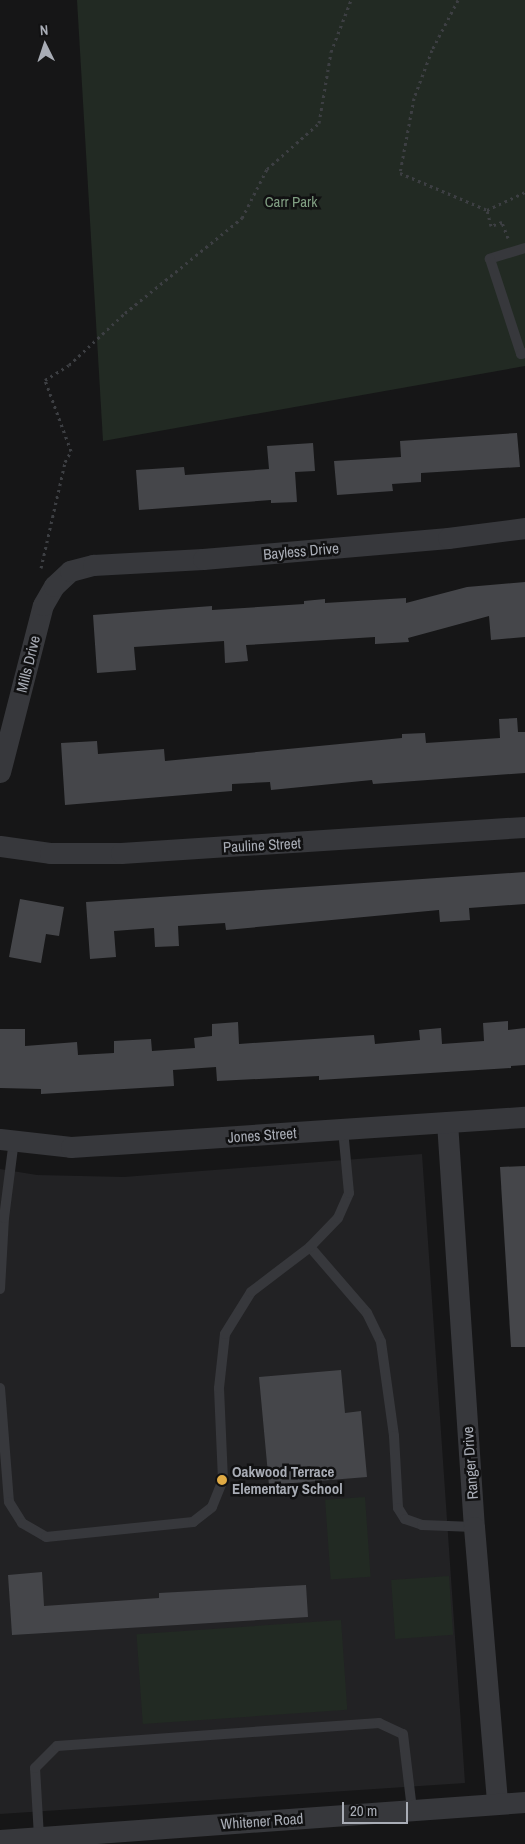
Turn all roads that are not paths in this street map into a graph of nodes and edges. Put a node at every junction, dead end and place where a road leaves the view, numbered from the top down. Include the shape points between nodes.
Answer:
1 (525, 248) edge
2 (525, 353) edge
3 (525, 528) edge
4 (76, 569) joint
5 (0, 772) edge
6 (525, 827) edge
7 (0, 846) edge
8 (525, 1117) edge
9 (447, 1122) junction
10 (344, 1130) junction
11 (7, 1140) edge
12 (310, 1247) junction
13 (0, 1289) edge
14 (0, 1388) edge
15 (474, 1526) junction
16 (525, 1802) edge
17 (497, 1803) junction
18 (412, 1810) junction
19 (40, 1837) junction
20 (0, 1840) edge

1 - 2 lane via 490,259 521,354
3 - 4 street, Bayless Drive via 448,538 93,565
4 - 5 street, Mills Drive via 54,586 43,605
6 - 7 street, Pauline Street via 121,853 50,853
8 - 9 street, Jones Street
9 - 10 street, Jones Street
9 - 15 street, Ranger Drive
10 - 11 street, Jones Street via 72,1147
10 - 12 lane via 349,1193 338,1218
11 - 13 lane
12 - 14 lane via 251,1292 225,1334 219,1388 223,1480 212,1507 193,1522 46,1537 22,1523 9,1502
12 - 15 lane via 367,1313 381,1342 394,1436 398,1508 405,1519 422,1525
15 - 17 street, Ranger Drive
16 - 17 street, Whitener Road
17 - 18 street, Whitener Road
18 - 19 street, Whitener Road
18 - 19 lane via 403,1734 379,1722 57,1746 35,1768
19 - 20 street, Whitener Road

